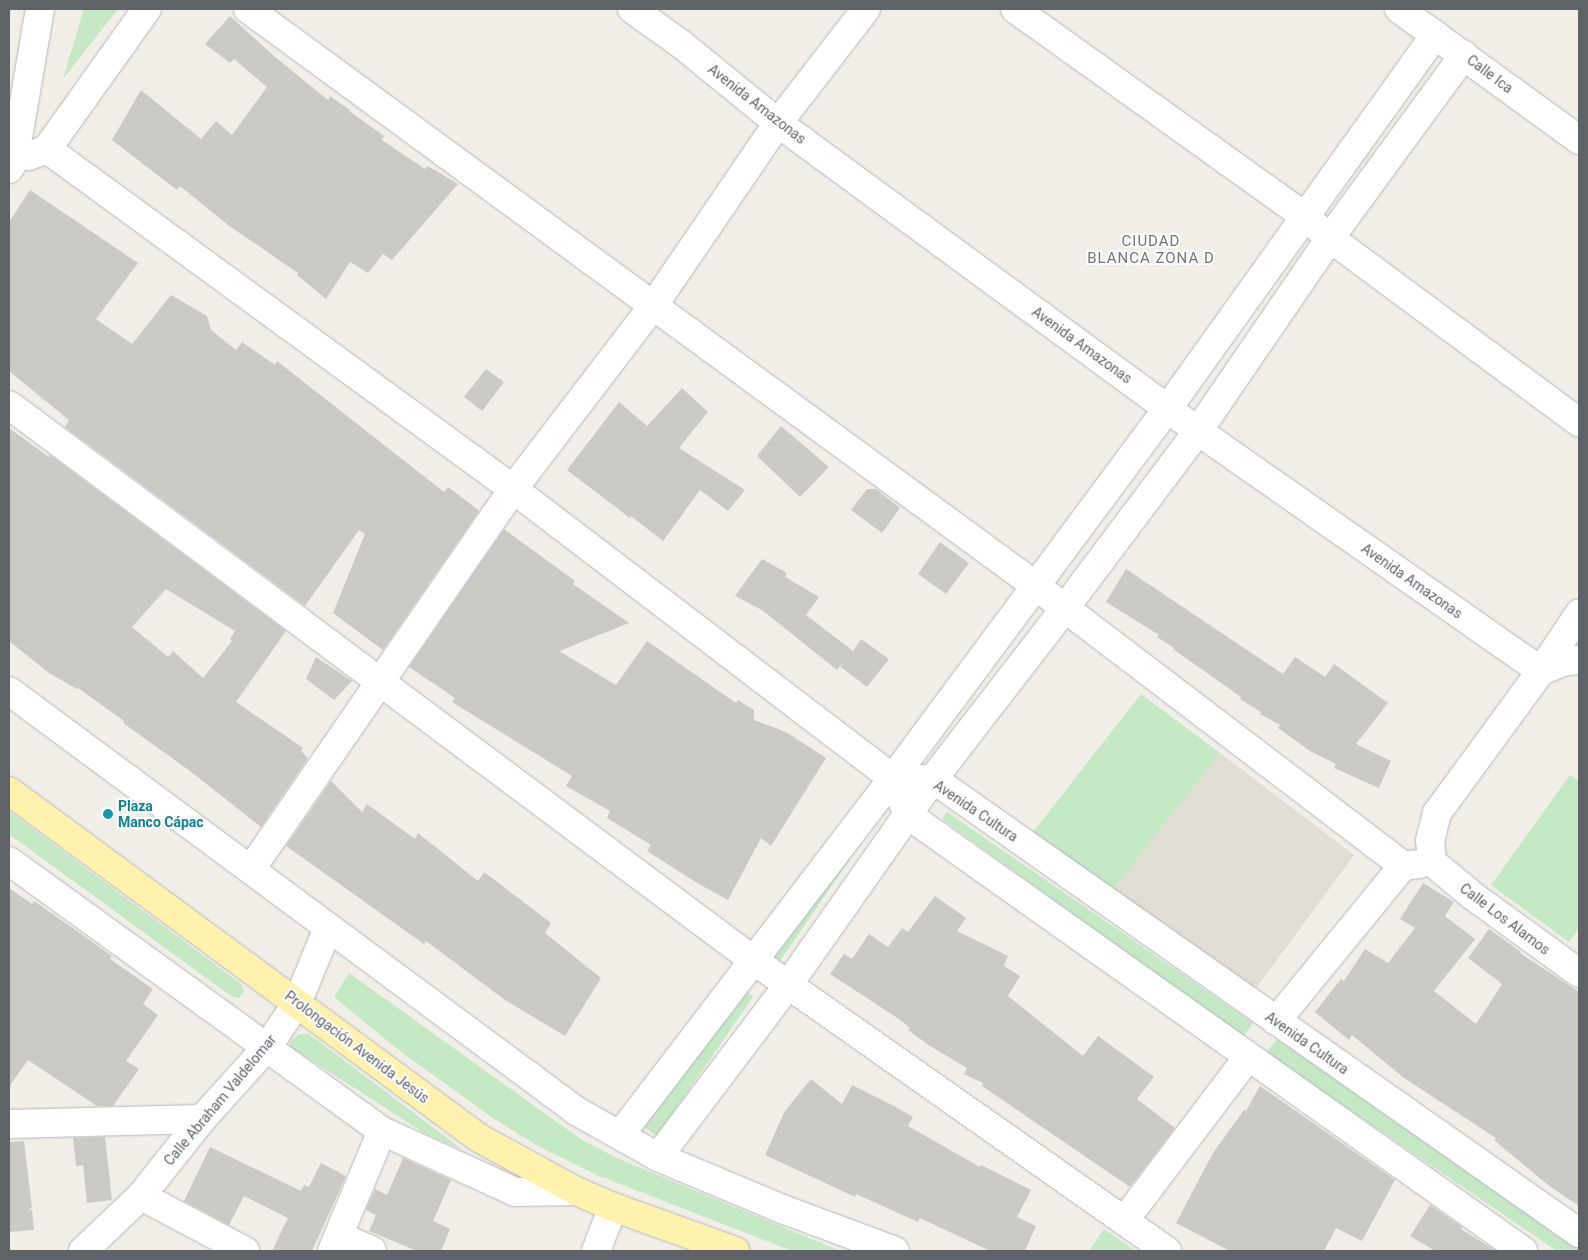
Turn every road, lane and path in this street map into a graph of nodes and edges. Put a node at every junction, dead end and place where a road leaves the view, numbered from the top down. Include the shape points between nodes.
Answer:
1 (40, 9) edge
2 (146, 9) edge
3 (248, 9) edge
4 (632, 9) edge
5 (866, 9) edge
6 (1014, 9) edge
7 (1399, 9) edge
8 (1435, 35) junction
9 (1464, 55) junction
10 (778, 123) junction
11 (1579, 140) edge
12 (47, 149) junction
13 (11, 163) edge
14 (1305, 217) junction
15 (1330, 238) junction
16 (653, 306) junction
17 (9, 405) edge
18 (1168, 408) junction
19 (1579, 422) edge
20 (1198, 431) junction
21 (513, 489) junction
22 (1036, 586) junction
23 (1065, 608) junction
24 (1579, 614) edge
25 (1579, 660) edge
26 (1541, 671) junction
27 (380, 683) junction
28 (9, 691) edge
29 (893, 778) junction
30 (933, 779) junction
31 (9, 791) edge
32 (908, 815) junction
33 (9, 861) edge
34 (1432, 862) junction
35 (1403, 866) junction
36 (251, 869) junction
37 (328, 928) junction
38 (753, 960) junction
39 (1577, 968) edge
40 (788, 985) junction
41 (297, 1003) junction
42 (1276, 1021) junction
43 (268, 1046) junction
44 (1248, 1057) junction
45 (202, 1119) junction
46 (9, 1124) edge
47 (382, 1131) junction
48 (620, 1135) junction
49 (658, 1157) junction
50 (576, 1191) junction
51 (141, 1196) junction
52 (613, 1207) junction
53 (1124, 1221) junction
54 (1579, 1233) edge
55 (336, 1244) edge
56 (83, 1251) edge
57 (245, 1251) edge
58 (372, 1251) edge
59 (596, 1251) edge
60 (734, 1251) edge
61 (895, 1251) edge
62 (1167, 1251) edge
63 (1523, 1251) edge

1 - 13 street
2 - 12 street
3 - 16 street
4 - 10 street, Avenida Amazonas via 681,44
5 - 10 street
6 - 14 street
7 - 8 street, Calle Ica
8 - 9 street, Calle Ica
8 - 14 street
9 - 11 street, Calle Ica
9 - 15 street
10 - 16 street
10 - 18 street, Avenida Amazonas
12 - 13 street
12 - 21 street
14 - 15 street
14 - 18 street
15 - 19 street
15 - 20 street
16 - 21 street
16 - 22 street
17 - 27 street
18 - 20 street, Avenida Amazonas
18 - 22 street
20 - 23 street
20 - 26 street, Avenida Amazonas
21 - 27 street
21 - 29 street
22 - 23 street
22 - 29 street
23 - 30 street
23 - 35 street
24 - 26 street
25 - 26 street via 1562,662
26 - 34 street via 1437,813 1430,841
27 - 36 street
27 - 38 street
28 - 36 street
29 - 30 street, Avenida Cultura
29 - 32 street
29 - 38 street
30 - 32 street
30 - 42 street, Avenida Cultura
31 - 41 main road, Prolongación Avenida Jesús
32 - 40 street
32 - 44 street
33 - 43 street
34 - 35 street
34 - 39 street, Calle Los Alamos via 1473,896
35 - 42 street
36 - 37 street
37 - 41 street, Calle Abraham Valdelomar
37 - 48 street via 578,1112
38 - 40 street
38 - 48 street
40 - 49 street
40 - 53 street
41 - 43 street, Calle Abraham Valdelomar
41 - 50 main road, Prolongación Avenida Jesús via 479,1138
42 - 54 street, Avenida Cultura
43 - 45 street, Calle Abraham Valdelomar
43 - 47 street
44 - 53 street
44 - 63 street
45 - 46 street
45 - 51 street, Calle Abraham Valdelomar
47 - 50 street via 516,1192
47 - 55 street
48 - 49 street
49 - 61 street
50 - 52 main road, Prolongación Avenida Jesús
51 - 56 street, Calle Abraham Valdelomar
51 - 57 street
52 - 59 street
52 - 60 main road, Prolongación Avenida Jesús
53 - 62 street
55 - 58 street

